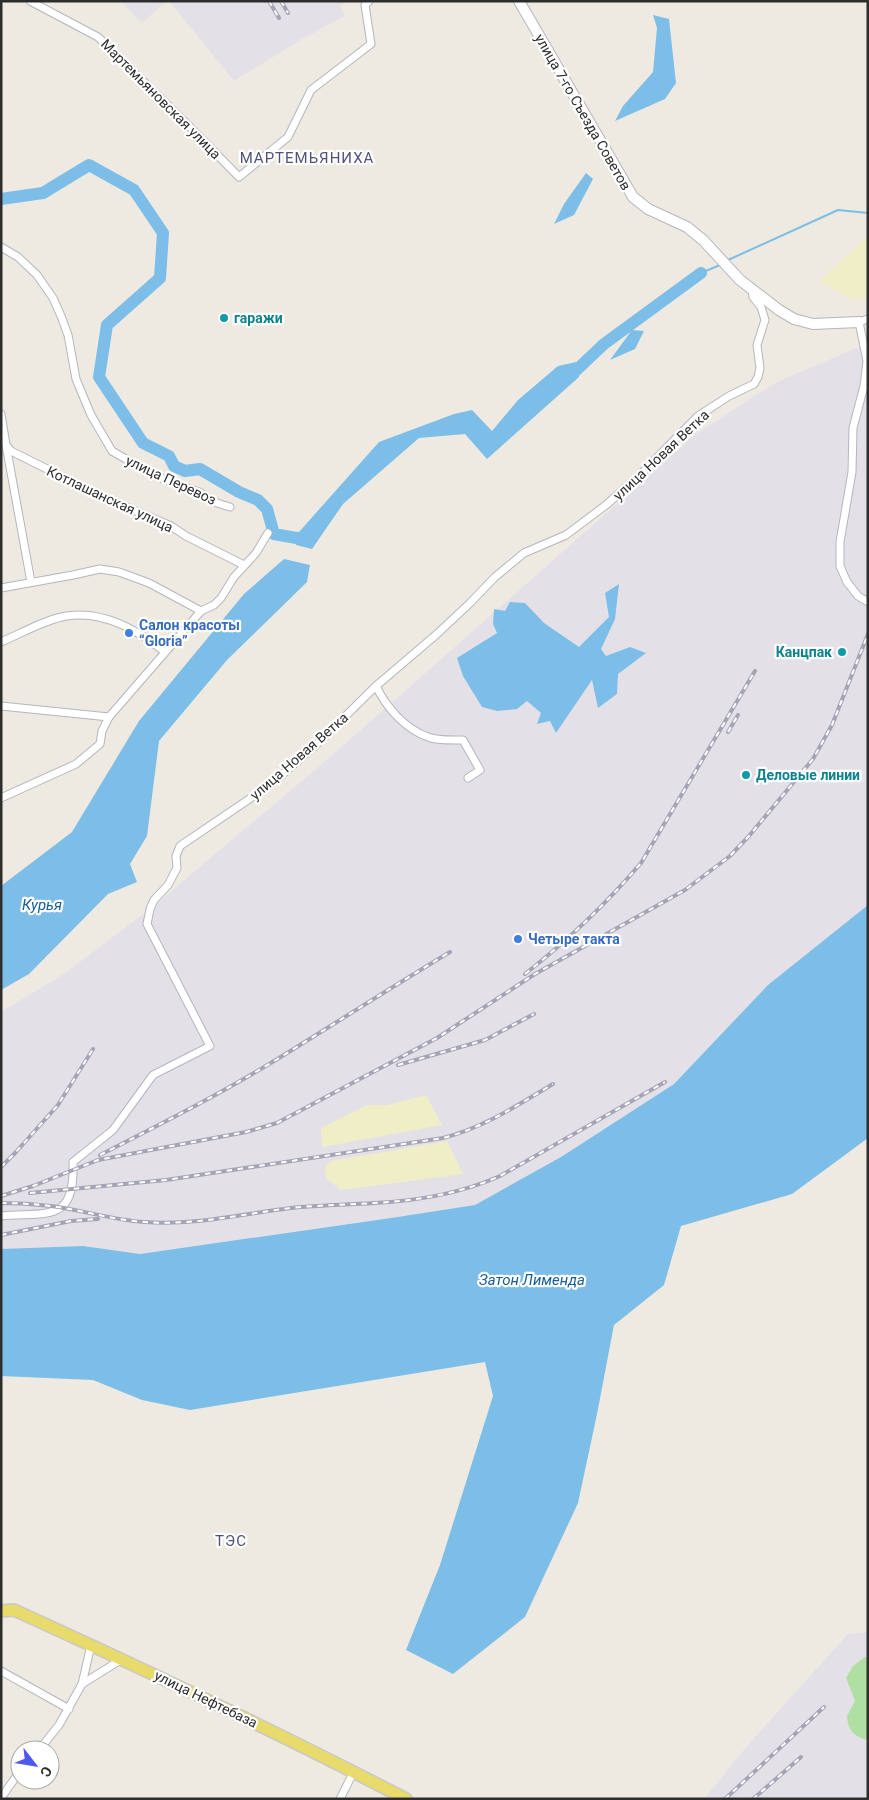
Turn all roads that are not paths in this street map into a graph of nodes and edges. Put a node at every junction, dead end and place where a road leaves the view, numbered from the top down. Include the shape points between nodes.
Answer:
1 (30, 1) edge
2 (369, 1) edge
3 (518, 1) edge
4 (1, 247) edge
5 (752, 289) junction
6 (864, 321) edge
7 (1, 414) edge
8 (6, 445) junction
9 (230, 507) dead end
10 (268, 533) dead end
11 (244, 565) junction
12 (31, 582) junction
13 (1, 588) edge
14 (868, 602) edge
15 (201, 611) junction
16 (1, 642) edge
17 (165, 652) junction
18 (376, 686) junction
19 (1, 706) edge
20 (109, 717) junction
21 (468, 778) dead end
22 (1, 798) edge
23 (1, 1216) edge
24 (1, 1611) edge
25 (91, 1645) junction
26 (122, 1658) junction
27 (1, 1671) edge
28 (82, 1684) junction
29 (69, 1708) junction
30 (46, 1740) edge
31 (354, 1771) junction
32 (10, 1785) edge
33 (1, 1798) edge
34 (340, 1799) edge
35 (406, 1799) edge

1 - 2 street, Мартемьяновская улица via 98,37 239,176 288,138 311,90 371,44 365,4
3 - 5 street, улица 7-го Съезда Советов via 633,197 648,210 687,227
4 - 9 street, улица Перевоз via 18,257 37,275 53,298 68,336 76,379 112,451 155,476
5 - 6 street, улица 7-го Съезда Советов via 794,319 813,324
5 - 18 street, улица Новая Ветка via 765,320 757,345 760,368 754,384 698,416 639,476 599,510 566,534 524,553
6 - 14 street via 867,361 853,428 852,472 840,542 840,566 847,582 858,596
7 - 8 street
8 - 11 street, Котлашанская улица via 11,451 105,498 171,526
8 - 12 street
10 - 11 street
11 - 15 street via 218,601
12 - 13 street
12 - 15 street via 100,568 149,583
15 - 17 street
16 - 17 street via 66,616 95,615 147,637
17 - 20 street
18 - 21 street via 407,726 429,737 463,740 480,770
18 - 23 street, улица Новая Ветка via 270,786 180,846 176,868 168,885 154,900 147,924 210,1046 153,1075 113,1130 73,1162 72,1188 65,1204 50,1213
19 - 20 street
20 - 22 street via 100,744 76,764
24 - 25 main road, улица Нефтебаза via 14,1610
25 - 26 main road, улица Нефтебаза
25 - 28 street
26 - 28 street
26 - 31 main road, улица Нефтебаза
27 - 29 street
28 - 29 street
29 - 30 street
31 - 34 street
31 - 35 main road, улица Нефтебаза
32 - 33 street

